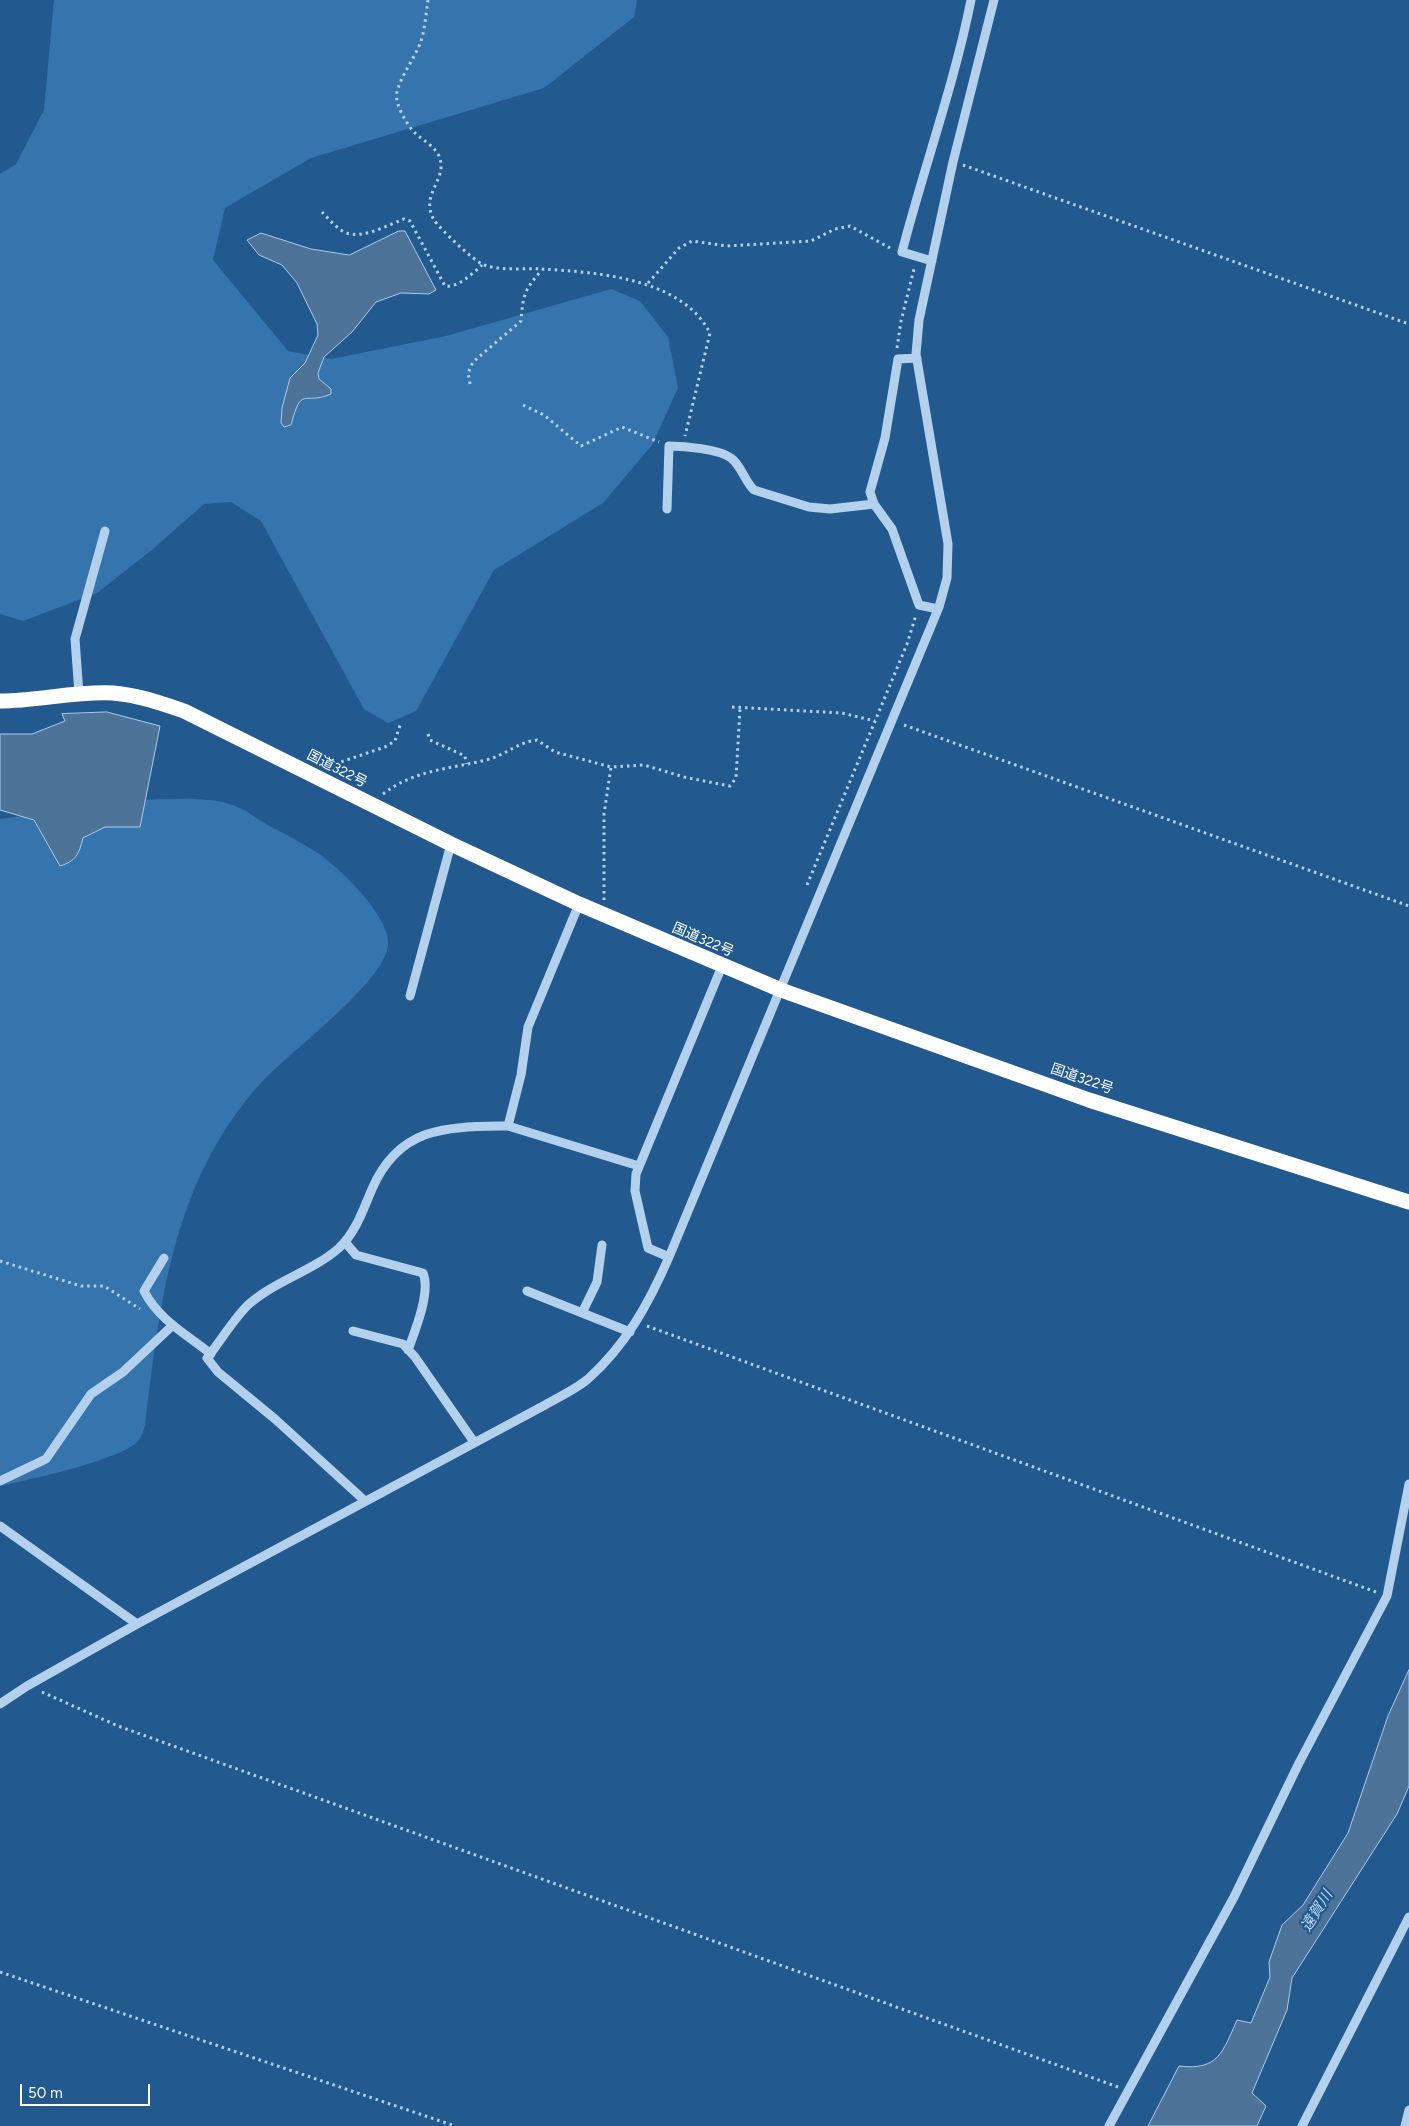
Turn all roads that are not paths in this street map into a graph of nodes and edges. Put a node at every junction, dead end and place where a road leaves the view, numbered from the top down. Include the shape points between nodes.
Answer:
1 (972, 0) edge
2 (994, 0) edge
3 (932, 260) junction
4 (917, 358) junction
5 (874, 504) junction
6 (667, 509) dead end
7 (105, 531) dead end
8 (938, 610) junction
9 (79, 694) junction
10 (0, 701) edge
11 (451, 844) junction
12 (579, 904) junction
13 (722, 966) junction
14 (781, 990) junction
15 (410, 996) dead end
16 (508, 1126) junction
17 (639, 1166) junction
18 (1409, 1202) edge
19 (344, 1242) junction
20 (602, 1245) dead end
21 (164, 1258) dead end
22 (669, 1258) junction
23 (528, 1291) dead end
24 (582, 1313) junction
25 (173, 1325) junction
26 (353, 1330) dead end
27 (630, 1332) junction
28 (408, 1350) junction
29 (211, 1354) junction
30 (474, 1442) junction
31 (0, 1481) edge
32 (1409, 1484) edge
33 (364, 1500) junction
34 (0, 1526) edge
35 (136, 1624) junction
36 (0, 1704) edge
37 (1409, 1916) edge
38 (1409, 2110) edge
39 (1109, 2126) edge
40 (1302, 2126) edge
41 (1405, 2126) edge

1 - 3 street via 962,47 902,252
2 - 3 street
3 - 4 street via 919,320
4 - 5 street via 898,359 885,438 870,492
4 - 8 street via 948,544 947,578
5 - 6 street via 809,508 754,490 732,458 683,446 669,446
5 - 8 street via 892,529 919,605
7 - 9 street via 75,639
8 - 14 street
9 - 10 highway, 国道322号
9 - 11 highway, 国道322号 via 113,693 150,699 184,711
11 - 12 highway, 国道322号
11 - 15 street
12 - 13 highway, 国道322号
12 - 16 street via 528,1027 521,1075
13 - 14 highway, 国道322号
13 - 17 street
14 - 18 highway, 国道322号 via 1089,1100
14 - 22 street
16 - 17 street
16 - 19 street via 454,1127 431,1131 400,1149 376,1180 353,1233
17 - 22 street via 635,1192 648,1248
19 - 28 street via 356,1255 424,1274 426,1280 419,1322
19 - 29 street via 249,1304
20 - 24 street via 597,1282
21 - 25 street via 144,1291 166,1322
22 - 27 street
23 - 24 street
24 - 27 street
25 - 29 street
25 - 31 street via 123,1372 91,1394 46,1459
26 - 28 street via 403,1344
27 - 30 street via 587,1380
28 - 30 street
29 - 33 street via 207,1358 218,1372
30 - 33 street
32 - 39 street via 1387,1596 1299,1763 1234,1897
33 - 35 street
34 - 35 street
35 - 36 street
37 - 40 street
38 - 41 street

